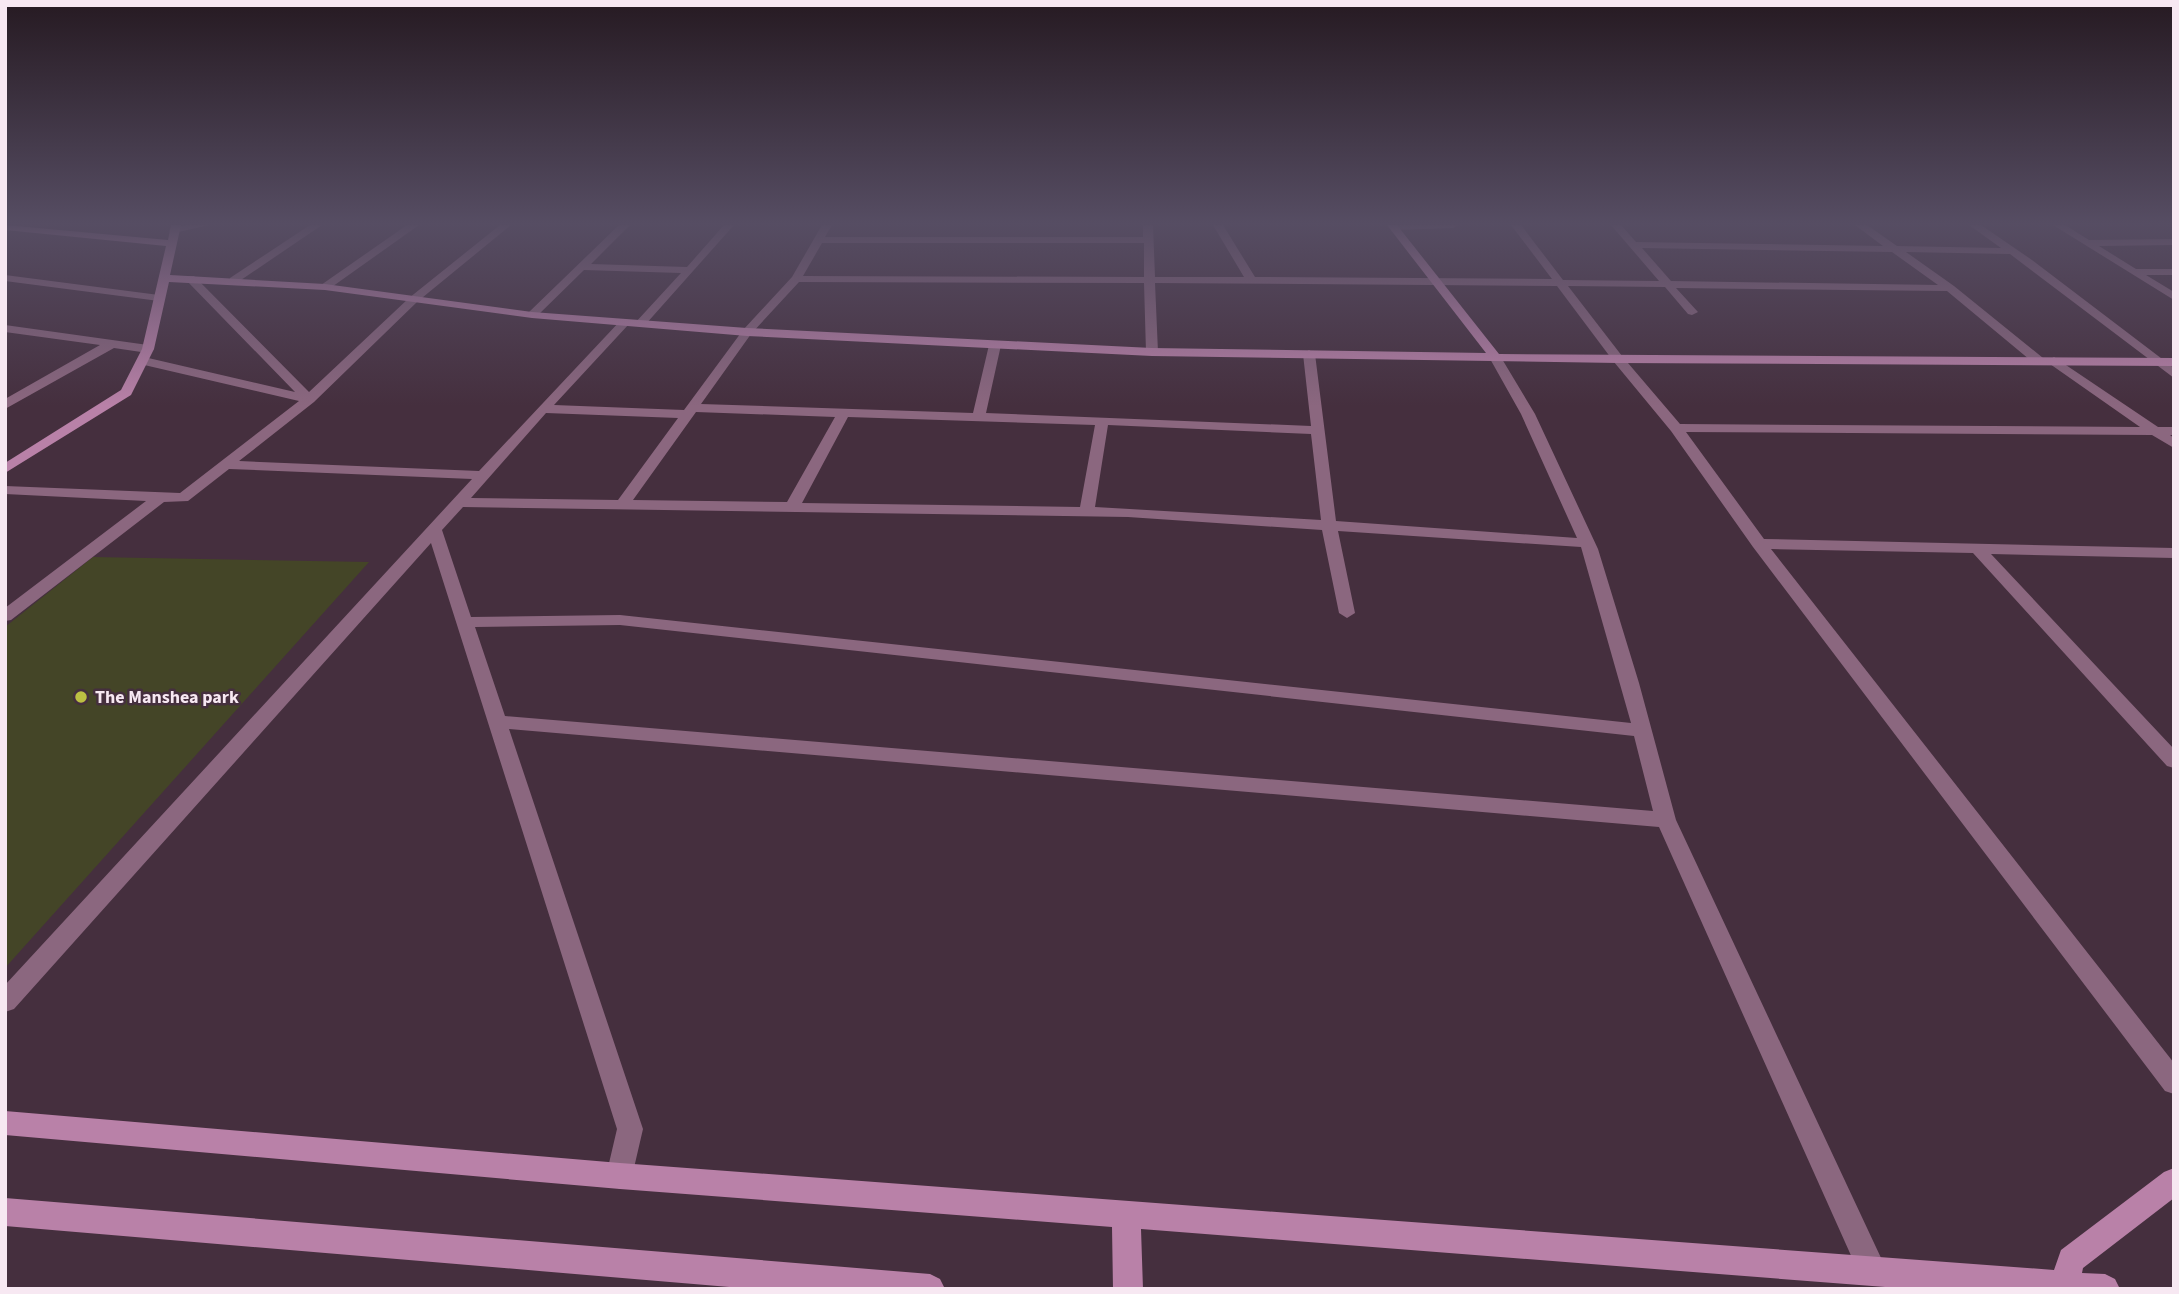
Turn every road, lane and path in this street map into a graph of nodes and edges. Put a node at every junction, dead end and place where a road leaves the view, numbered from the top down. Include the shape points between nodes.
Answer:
1 (62, 285) edge
2 (161, 285) edge
3 (197, 285) edge
4 (304, 285) edge
5 (431, 285) edge
6 (563, 285) edge
7 (673, 285) edge
8 (790, 285) edge
9 (1150, 285) edge
10 (1439, 285) edge
11 (1561, 285) edge
12 (1668, 285) edge
13 (1765, 285) edge
14 (1946, 285) edge
15 (2057, 285) edge
16 (2155, 285) edge
17 (325, 287) joint
18 (1950, 288) junction
19 (159, 298) junction
20 (2174, 298) edge
21 (413, 300) junction
22 (1692, 312) dead end
23 (532, 315) junction
24 (633, 323) junction
25 (5, 328) edge
26 (747, 332) junction
27 (111, 344) junction
28 (995, 345) junction
29 (1152, 352) junction
30 (1309, 354) junction
31 (146, 355) junction
32 (1495, 357) junction
33 (1618, 359) junction
34 (2039, 361) junction
35 (2054, 361) junction
36 (2156, 361) junction
37 (2174, 362) edge
38 (2174, 374) edge
39 (309, 400) junction
40 (5, 405) edge
41 (543, 408) junction
42 (688, 411) junction
43 (844, 413) junction
44 (979, 417) junction
45 (1102, 421) junction
46 (1675, 428) junction
47 (1318, 430) junction
48 (2154, 431) junction
49 (2174, 431) edge
50 (2174, 444) edge
51 (226, 465) junction
52 (5, 469) edge
53 (483, 475) junction
54 (5, 489) edge
55 (162, 496) junction
56 (458, 502) junction
57 (622, 505) junction
58 (792, 507) junction
59 (1087, 512) junction
60 (1329, 526) junction
61 (434, 529) junction
62 (1587, 543) junction
63 (1759, 544) junction
64 (1977, 548) junction
65 (2172, 554) edge
66 (1347, 613) dead end
67 (5, 616) edge
68 (464, 622) junction
69 (497, 722) junction
70 (1643, 731) junction
71 (2174, 761) edge
72 (1666, 820) junction
73 (5, 1002) edge
74 (2174, 1083) edge
75 (5, 1123) edge
76 (620, 1176) junction
77 (2174, 1181) edge
78 (5, 1213) edge
79 (1126, 1213) junction
80 (1872, 1270) junction
81 (736, 1281) edge
82 (2064, 1287) edge
83 (930, 1289) edge
84 (1128, 1289) edge
85 (2105, 1289) edge

1 - 19 street
2 - 19 street
3 - 39 street
4 - 17 street
5 - 21 street
6 - 23 street
7 - 24 street
8 - 26 street
9 - 29 street
10 - 32 street
11 - 33 street
12 - 22 street
13 - 18 street
14 - 18 street
15 - 36 street
16 - 20 street
17 - 21 street
18 - 34 street
19 - 31 street
21 - 23 street
21 - 39 street
23 - 24 street
24 - 26 street
24 - 41 street
25 - 27 street
26 - 28 street
26 - 42 street
27 - 31 street
27 - 40 street
28 - 29 street
28 - 44 street
29 - 30 street
30 - 32 street
30 - 47 street
31 - 39 street
31 - 52 street via 126,392
32 - 33 street
32 - 62 street via 1528,414
33 - 34 street
33 - 46 street
34 - 35 street
35 - 36 street
35 - 48 street
36 - 37 street
36 - 38 street
39 - 51 street
41 - 42 street
41 - 53 street
42 - 43 street
42 - 57 street
43 - 44 street
43 - 58 street
44 - 45 street
45 - 47 street
45 - 59 street
46 - 48 street
46 - 63 street
47 - 60 street
48 - 49 street
48 - 50 street
51 - 53 street
51 - 55 street via 183,498
53 - 56 street
54 - 55 street
55 - 67 street
56 - 57 street
56 - 61 street
57 - 58 street
58 - 59 street
59 - 60 street
60 - 62 street
60 - 66 street
61 - 68 street
61 - 73 street
62 - 70 street
63 - 64 street
63 - 74 street
64 - 65 street
64 - 71 street
68 - 69 street
68 - 70 street via 620,620
69 - 72 street
69 - 76 street via 630,1129
70 - 72 street
72 - 80 street
75 - 76 street
76 - 79 street
77 - 82 street via 2071,1260
78 - 81 street
79 - 80 street
79 - 84 street
80 - 82 street
81 - 83 street
82 - 85 street

